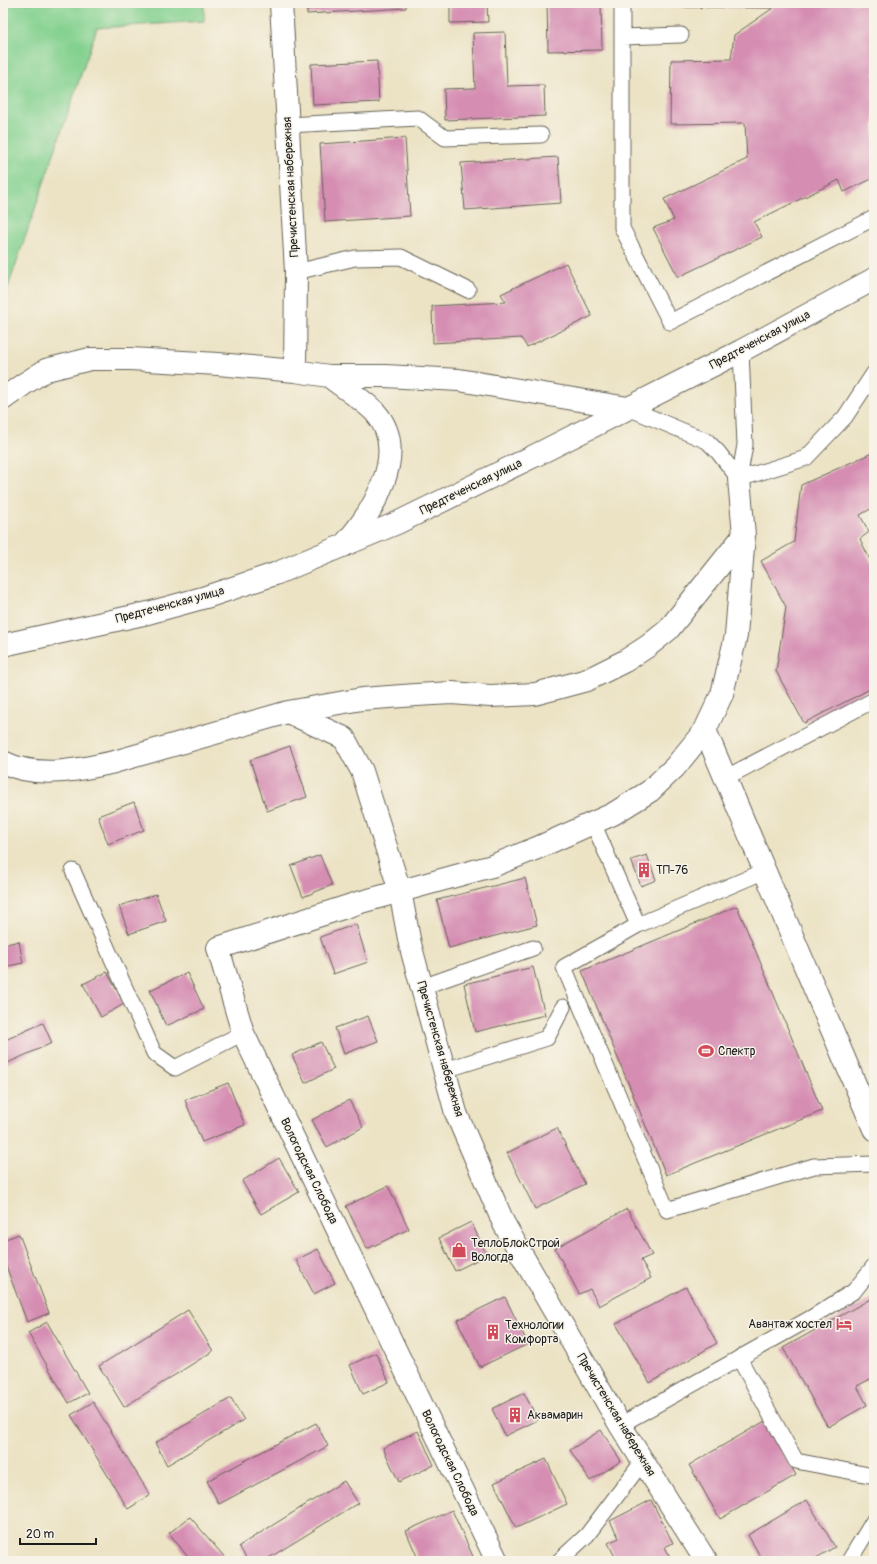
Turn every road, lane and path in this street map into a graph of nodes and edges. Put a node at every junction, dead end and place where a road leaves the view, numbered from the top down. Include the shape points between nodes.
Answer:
1 (281, 3) edge
2 (622, 3) edge
3 (681, 35) dead end
4 (622, 37) junction
5 (288, 125) junction
6 (541, 135) dead end
7 (874, 218) edge
8 (296, 272) junction
9 (874, 279) edge
10 (468, 290) dead end
11 (741, 351) junction
12 (295, 370) junction
13 (874, 373) edge
14 (329, 376) junction
15 (3, 399) edge
16 (628, 408) junction
17 (739, 479) junction
18 (744, 535) junction
19 (343, 546) junction
20 (3, 645) edge
21 (874, 700) edge
22 (288, 712) junction
23 (705, 730) junction
24 (3, 762) edge
25 (725, 778) junction
26 (593, 823) junction
27 (73, 871) dead end
28 (765, 871) junction
29 (400, 891) junction
30 (638, 925) junction
31 (533, 948) dead end
32 (422, 987) junction
33 (563, 1007) dead end
34 (243, 1033) junction
35 (445, 1070) junction
36 (874, 1129) edge
37 (874, 1164) edge
38 (874, 1266) edge
39 (739, 1358) junction
40 (620, 1424) junction
41 (643, 1462) junction
42 (874, 1476) edge
43 (874, 1520) edge
44 (497, 1561) edge
45 (558, 1561) edge
46 (706, 1561) edge
47 (849, 1561) edge

1 - 5 street, Пречистенская набережная
2 - 4 lane
3 - 4 lane
4 - 7 lane via 622,228 670,322
5 - 6 lane via 418,118 445,138
5 - 8 street, Пречистенская набережная
8 - 10 lane via 355,258 401,257
8 - 12 street, Пречистенская набережная
9 - 11 street, Предтеченская улица
11 - 16 street, Предтеченская улица
11 - 17 lane via 745,445
12 - 14 street
12 - 15 street via 130,359 90,359 46,370
13 - 17 lane via 845,418 806,458
14 - 16 street via 459,380
14 - 19 street via 374,412 381,421 388,440 389,464 378,493 356,532
16 - 17 lane via 707,441
16 - 19 street, Предтеченская улица via 436,505
17 - 18 street
18 - 22 street via 668,630 624,661 587,680 535,694 416,694 362,699
18 - 23 street via 736,636 722,694
19 - 20 street, Предтеченская улица via 275,574 206,597 148,613
21 - 25 lane
22 - 24 street via 86,768 25,770
22 - 29 street, Пречистенская набережная via 344,738 362,771
23 - 25 street
23 - 26 street via 676,767 650,791
25 - 28 street
26 - 29 street via 492,866
26 - 30 lane
27 - 34 lane via 154,1053 175,1068
28 - 30 lane
28 - 36 street
29 - 32 street, Пречистенская набережная via 410,944
29 - 34 street, Вологодская Слобода via 218,948
30 - 37 lane via 564,967 667,1210 814,1166
31 - 32 lane
32 - 35 street, Пречистенская набережная
33 - 35 lane via 547,1038
34 - 44 street, Вологодская Слобода
35 - 40 street, Пречистенская набережная via 456,1113 504,1224
38 - 39 lane via 854,1291
39 - 40 lane
39 - 42 lane via 796,1461
40 - 41 street, Пречистенская набережная
41 - 45 lane via 587,1535
41 - 46 street, Пречистенская набережная
43 - 47 lane

